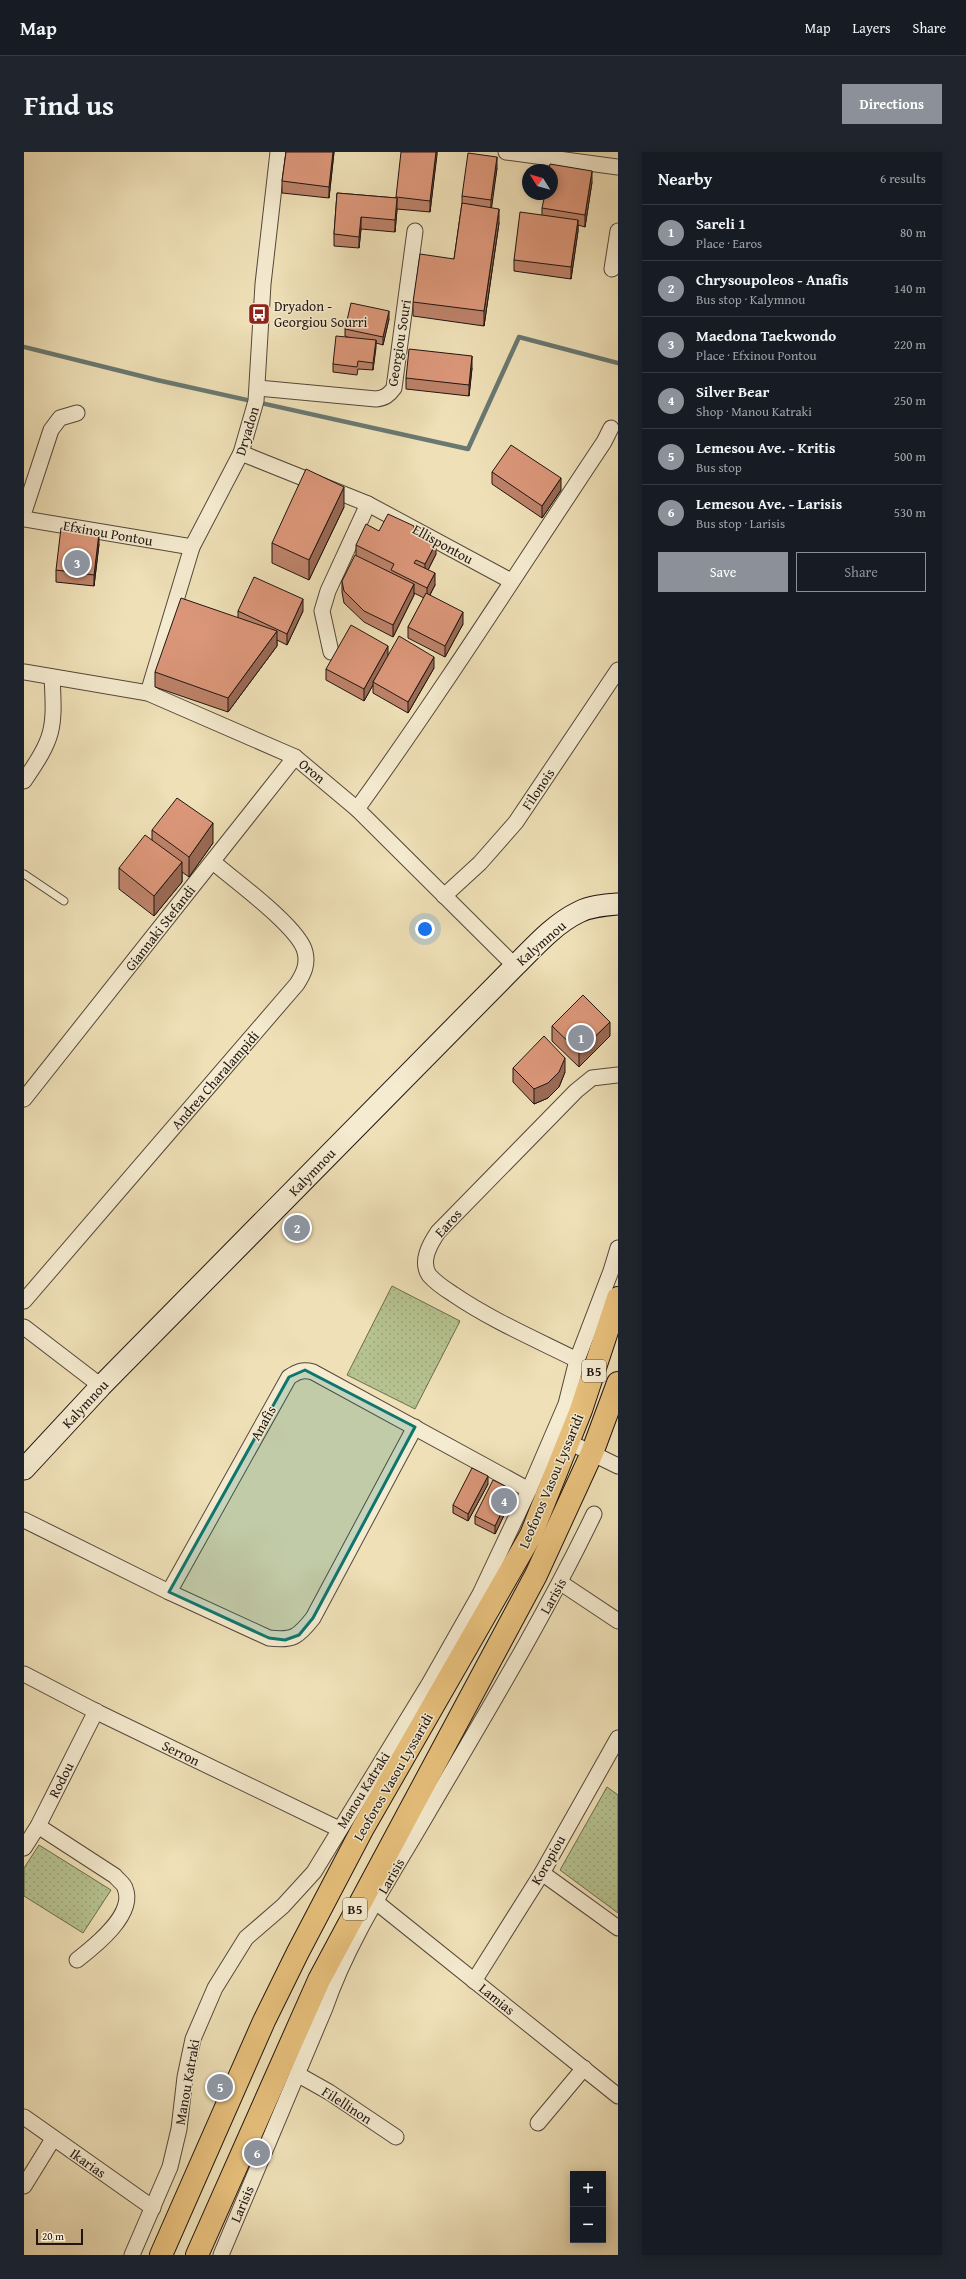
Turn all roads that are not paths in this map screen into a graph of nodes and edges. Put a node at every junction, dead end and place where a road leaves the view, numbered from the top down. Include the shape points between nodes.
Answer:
1 (278, 152) edge
2 (506, 152) edge
3 (618, 167) edge
4 (618, 230) edge
5 (415, 231) dead end
6 (612, 269) dead end
7 (257, 395) junction
8 (77, 413) dead end
9 (611, 428) dead end
10 (241, 454) junction
11 (368, 504) junction
12 (24, 512) edge
13 (24, 519) edge
14 (192, 547) junction
15 (510, 581) junction
16 (331, 652) dead end
17 (618, 670) edge
18 (24, 672) edge
19 (52, 677) junction
20 (148, 693) junction
21 (295, 757) junction
22 (24, 781) edge
23 (357, 809) junction
24 (212, 862) junction
25 (24, 874) edge
26 (444, 896) junction
27 (64, 901) dead end
28 (618, 904) edge
29 (515, 966) junction
30 (618, 1075) edge
31 (24, 1099) edge
32 (618, 1248) edge
33 (618, 1298) edge
34 (24, 1301) edge
35 (24, 1327) edge
36 (576, 1360) junction
37 (618, 1383) edge
38 (101, 1386) junction
39 (415, 1427) junction
40 (569, 1442) junction
41 (592, 1452) junction
42 (618, 1466) edge
43 (24, 1469) edge
44 (529, 1490) junction
45 (594, 1514) dead end
46 (24, 1520) edge
47 (561, 1583) junction
48 (168, 1592) junction
49 (618, 1622) edge
50 (24, 1674) edge
51 (96, 1711) junction
52 (618, 1738) edge
53 (38, 1826) junction
54 (339, 1829) junction
55 (24, 1848) edge
56 (542, 1873) junction
57 (376, 1902) junction
58 (618, 1928) edge
59 (77, 1960) dead end
60 (474, 1981) junction
61 (584, 2068) junction
62 (296, 2074) junction
63 (618, 2096) edge
64 (24, 2117) edge
65 (538, 2123) dead end
66 (396, 2137) dead end
67 (53, 2139) junction
68 (24, 2186) edge
69 (153, 2208) junction
70 (132, 2255) edge
71 (161, 2255) edge
72 (197, 2255) edge
73 (221, 2255) edge

1 - 7 street, Dryadon via 263,284
2 - 3 street
4 - 6 street
5 - 7 street, Georgiou Souri via 394,388 390,394 376,399
7 - 10 street, Dryadon
8 - 12 street via 60,418 51,430
9 - 15 street
10 - 11 street, Ellispontou
10 - 14 street, Dryadon
11 - 15 street, Ellispontou
11 - 16 street via 328,591 322,610
13 - 14 street, Efxinou Pontou
14 - 20 street, Dryadon
15 - 23 street via 419,723
17 - 26 street, Filonois via 516,822 480,863
18 - 19 street, Oron
19 - 20 street, Oron
19 - 22 street via 52,728 47,744
20 - 21 street, Oron
21 - 23 street, Oron
21 - 24 street, Giannaki Stefandi
23 - 26 street, Oron
24 - 31 street, Giannaki Stefandi
24 - 34 street, Andrea Charalampidi via 293,931 305,951 305,972 298,984
25 - 27 lane
26 - 29 street, Oron
28 - 29 street, Kalymnou via 597,906 579,912 553,930
29 - 38 street, Kalymnou
30 - 36 street, Earos via 592,1078 576,1091 438,1232 428,1246 426,1260 429,1274 442,1287 473,1308
32 - 36 street, Manou Katraki
33 - 40 main road, Leoforos Vasou Lyssaridi / B5
35 - 38 street
36 - 44 street, Manou Katraki via 566,1404
37 - 41 main road, Leoforos Vasou Lyssaridi / B5
38 - 43 street, Kalymnou
39 - 44 street, Anafis
39 - 48 street via 312,1618 299,1635 285,1640 269,1638
39 - 48 street, Anafis via 312,1372 297,1372 289,1378
40 - 41 street
40 - 71 main road, Leoforos Vasou Lyssaridi / B5 via 531,1535 363,1828 298,1952 264,2021
41 - 42 street
41 - 72 main road, Leoforos Vasou Lyssaridi / B5 via 536,1575 319,1980
44 - 54 street, Manou Katraki via 480,1594 429,1684
45 - 47 street, Larisis
46 - 48 street
47 - 49 street
47 - 57 street, Larisis
50 - 51 street, Serron
51 - 53 street, Rodou
51 - 54 street, Serron
52 - 56 street, Koropiou
53 - 55 street, Rodou
53 - 59 street via 115,1876 125,1886 128,1899 124,1911 98,1945
54 - 69 street, Manou Katraki via 314,1872 283,1906 246,1938 215,1988 193,2039 170,2167
56 - 58 street
56 - 60 street, Koropiou
57 - 60 street, Lamias
57 - 62 street, Larisis via 338,1972
60 - 61 street, Lamias
61 - 63 street, Lamias
61 - 65 street
62 - 66 street, Filellinon via 329,2092
62 - 73 street, Larisis
64 - 67 street, Ikarias
67 - 68 street
67 - 69 street, Ikarias
69 - 70 street, Manou Katraki

